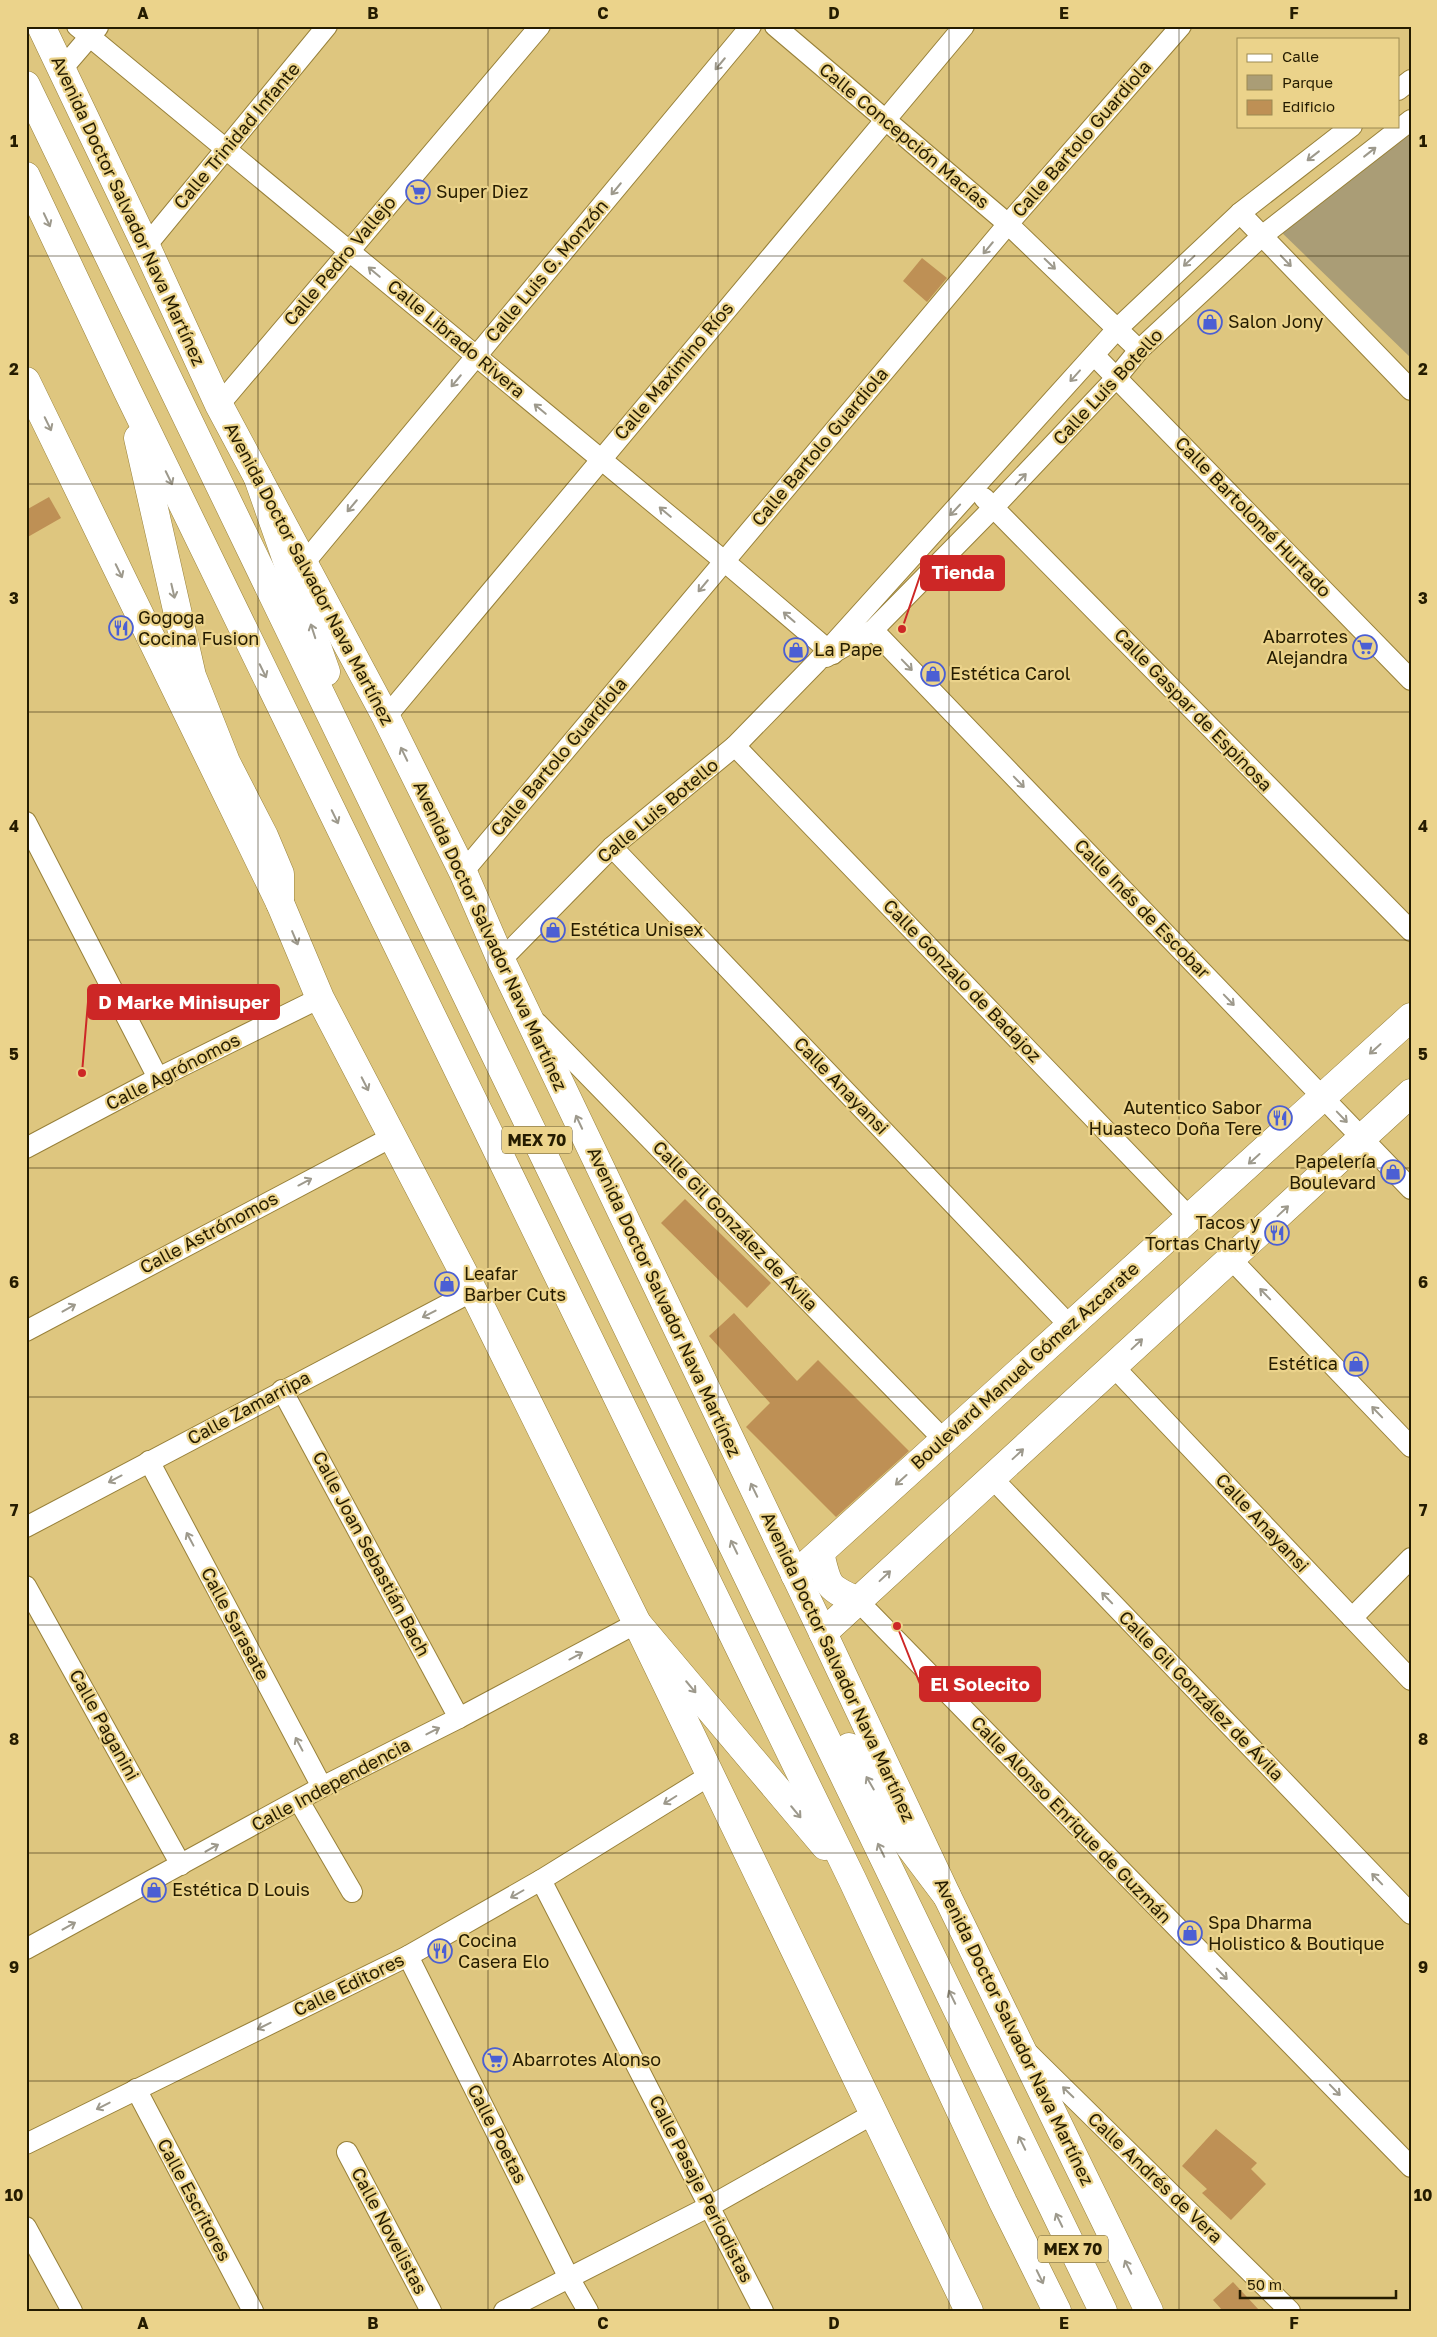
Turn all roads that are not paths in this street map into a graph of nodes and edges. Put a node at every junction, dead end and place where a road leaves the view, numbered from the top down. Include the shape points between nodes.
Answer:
1 (41, 26) edge
2 (328, 26) edge
3 (540, 26) edge
4 (751, 26) edge
5 (775, 26) edge
6 (964, 26) edge
7 (1181, 26) edge
8 (88, 30) edge
9 (62, 69) junction
10 (1411, 80) edge
11 (1400, 88) edge
12 (28, 89) edge
13 (885, 120) junction
14 (1411, 120) edge
15 (1349, 128) edge
16 (226, 147) junction
17 (26, 176) edge
18 (1240, 213) junction
19 (1008, 224) junction
20 (1262, 236) junction
21 (146, 246) junction
22 (348, 250) junction
23 (1118, 328) junction
24 (1140, 350) junction
25 (1094, 355) junction
26 (476, 356) junction
27 (1117, 378) junction
28 (26, 380) edge
29 (1409, 386) edge
30 (126, 390) junction
31 (219, 405) junction
32 (600, 459) junction
33 (258, 478) junction
34 (974, 490) junction
35 (994, 507) junction
36 (724, 561) junction
37 (304, 562) junction
38 (873, 630) junction
39 (825, 655) junction
40 (1411, 680) edge
41 (386, 717) junction
42 (338, 729) junction
43 (735, 746) junction
44 (26, 822) edge
45 (612, 847) junction
46 (462, 872) junction
47 (280, 904) junction
48 (1411, 931) edge
49 (501, 960) junction
50 (320, 998) junction
51 (527, 1013) junction
52 (1411, 1016) edge
53 (158, 1078) junction
54 (1411, 1093) edge
55 (1322, 1097) junction
56 (392, 1136) junction
57 (1362, 1138) junction
58 (26, 1148) edge
59 (1411, 1189) edge
60 (1190, 1217) junction
61 (1230, 1258) junction
62 (473, 1291) junction
63 (1070, 1326) junction
64 (26, 1331) edge
65 (1113, 1366) junction
66 (282, 1390) junction
67 (944, 1440) junction
68 (1411, 1447) edge
69 (148, 1461) junction
70 (992, 1478) junction
71 (26, 1527) edge
72 (820, 1553) junction
73 (1411, 1558) edge
74 (746, 1571) junction
75 (795, 1575) junction
76 (26, 1586) edge
77 (858, 1601) junction
78 (1352, 1618) junction
79 (637, 1623) junction
80 (823, 1633) junction
81 (1411, 1680) edge
82 (459, 1718) junction
83 (712, 1774) junction
84 (322, 1787) junction
85 (299, 1801) junction
86 (181, 1865) junction
87 (852, 1879) junction
88 (541, 1880) junction
89 (352, 1892) dead end
90 (947, 1896) junction
91 (1411, 1914) edge
92 (26, 1949) edge
93 (408, 1956) junction
94 (1020, 2046) junction
95 (136, 2089) junction
96 (873, 2114) junction
97 (26, 2144) edge
98 (347, 2152) dead end
99 (1411, 2167) edge
100 (710, 2206) junction
101 (26, 2227) edge
102 (568, 2276) junction
103 (1149, 2310) edge
104 (72, 2311) edge
105 (253, 2311) edge
106 (431, 2311) edge
107 (504, 2311) edge
108 (588, 2311) edge
109 (763, 2311) edge
110 (969, 2311) edge
111 (1057, 2311) edge
112 (1103, 2311) edge
113 (1290, 2311) edge

1 - 9 main road, Avenida Doctor Salvador Nava Martínez
2 - 16 street, Calle Trinidad Infante
3 - 22 street, Calle Pedro Vallejo
4 -> 26 street, Calle Luis G. Monzón
5 - 13 street, Calle Concepción Macías
6 - 13 street, Calle Maximino Ríos
7 - 19 street, Calle Bartolo Guardiola
8 - 9 street
8 - 16 street, Calle Librado Rivera
9 - 21 main road, Avenida Doctor Salvador Nava Martínez
10 - 11 street
12 - 42 main road, Avenida Doctor Salvador Nava Martínez / MEX 70
13 - 19 street, Calle Concepción Macías
13 - 32 street, Calle Maximino Ríos
20 -> 14 street, Calle Luis Botello
15 -> 18 street, Calle Luis Botello
16 - 21 street, Calle Trinidad Infante
16 - 22 street, Calle Librado Rivera
17 -> 30 main road, MEX 70
18 - 20 street
18 -> 23 street, Calle Luis Botello
19 -> 23 street, Calle Concepción Macías
19 -> 36 street, Calle Bartolo Guardiola
20 - 24 street, Calle Luis Botello
20 -> 29 street
21 - 31 main road, Avenida Doctor Salvador Nava Martínez
26 -> 22 street, Calle Librado Rivera
22 - 31 street, Calle Pedro Vallejo
23 - 24 street, Calle Concepción Macías
23 - 25 street, Calle Luis Botello
24 - 27 street, Calle Luis Botello
25 - 27 street, Calle Bartolomé Hurtado
25 -> 34 street, Calle Luis Botello
32 -> 26 street, Calle Librado Rivera
26 -> 37 street, Calle Luis G. Monzón
35 -> 27 street, Calle Luis Botello
27 - 40 street, Calle Bartolomé Hurtado
28 -> 47 main road
30 -> 47 main road via 192,676 226,762 280,874
30 -> 87 main road, MEX 70
31 - 33 main road, Avenida Doctor Salvador Nava Martínez
36 -> 32 street, Calle Librado Rivera
32 - 41 street, Calle Maximino Ríos
33 - 37 main road, Avenida Doctor Salvador Nava Martínez
42 -> 33 main road via 327,675
34 - 35 street, Calle Gaspar de Espinosa
34 -> 39 street, Calle Luis Botello
35 - 38 street, Calle Luis Botello
35 - 48 street, Calle Gaspar de Espinosa
39 -> 36 street, Calle Librado Rivera
36 -> 46 street, Calle Bartolo Guardiola
37 - 41 main road, Avenida Doctor Salvador Nava Martínez
38 - 39 street, Calle Luis Botello
38 -> 55 street, Calle Inés de Escobar
39 - 43 street, Calle Luis Botello
46 -> 41 main road, Avenida Doctor Salvador Nava Martínez
74 -> 42 main road, Avenida Doctor Salvador Nava Martínez / MEX 70
43 - 45 street, Calle Luis Botello
43 - 60 street, Calle Gonzalo de Badajoz
44 - 53 street
45 - 49 street, Calle Luis Botello
45 - 63 street, Calle Anayansi
46 - 49 main road, Avenida Doctor Salvador Nava Martínez
47 -> 50 main road
49 - 51 main road, Avenida Doctor Salvador Nava Martínez
50 - 53 street, Calle Agrónomos
50 -> 56 main road
51 - 67 street, Calle Gil González de Ávila
75 -> 51 main road, Avenida Doctor Salvador Nava Martínez
52 -> 55 main road, Boulevard Manuel Gómez Azcarate
53 - 58 street, Calle Agrónomos
54 - 57 main road
55 -> 57 street, Calle Inés de Escobar
55 -> 60 main road, Boulevard Manuel Gómez Azcarate
56 - 62 main road
64 -> 56 street, Calle Astrónomos
57 - 59 street, Calle Inés de Escobar
61 -> 57 main road
60 - 63 main road, Boulevard Manuel Gómez Azcarate
65 -> 61 main road
68 -> 61 street
62 -> 66 street, Calle Zamarripa
62 - 79 main road
63 - 67 main road, Boulevard Manuel Gómez Azcarate
70 -> 65 main road
65 - 78 street, Calle Anayansi
66 - 69 street, Calle Zamarripa
66 - 82 street, Calle Joan Sebastián Bach
67 -> 72 main road, Boulevard Manuel Gómez Azcarate
69 -> 71 street, Calle Zamarripa
84 -> 69 street, Calle Sarasate
77 -> 70 main road
91 -> 70 street, Calle Gil González de Ávila
72 - 75 main road, Boulevard Manuel Gómez Azcarate
72 - 77 main road via 828,1584 836,1592
73 - 78 street
90 -> 74 main road via 901,1835
112 -> 74 main road, Avenida Doctor Salvador Nava Martínez / MEX 70
75 - 80 main road, Avenida Doctor Salvador Nava Martínez
76 - 86 street, Calle Paganini
77 - 80 main road
77 -> 99 street, Calle Alonso Enrique de Guzmán
78 - 81 street, Calle Anayansi
82 -> 79 street, Calle Independencia
79 - 83 main road
79 -> 87 main road
80 - 90 main road, Avenida Doctor Salvador Nava Martínez
84 -> 82 street, Calle Independencia
83 -> 88 street, Calle Editores
83 - 96 main road
84 - 85 street, Calle Independencia
86 -> 85 street, Calle Independencia
85 - 89 street
92 -> 86 street, Calle Independencia
87 -> 111 main road, MEX 70
88 -> 93 street, Calle Editores
88 - 100 street, Calle Pasaje Periodistas
90 - 94 main road, Avenida Doctor Salvador Nava Martínez
93 -> 95 street, Calle Editores
93 - 102 street, Calle Poetas
103 -> 94 main road, Avenida Doctor Salvador Nava Martínez
113 -> 94 street, Calle Andrés de Vera
95 -> 97 street, Calle Editores
95 - 105 street, Calle Escritores
96 - 100 street
96 - 110 main road
98 - 106 street, Calle Novelistas
100 - 102 street
100 - 109 street, Calle Pasaje Periodistas
101 - 104 street
102 - 107 street
102 - 108 street, Calle Poetas

